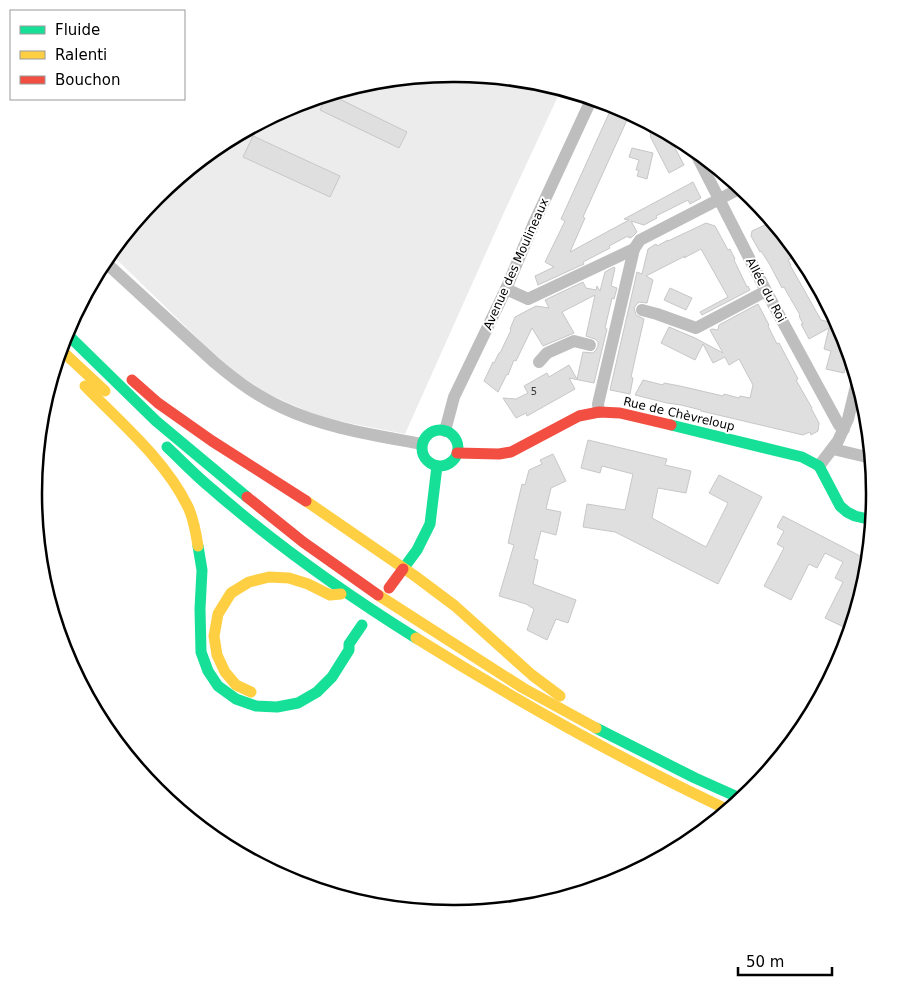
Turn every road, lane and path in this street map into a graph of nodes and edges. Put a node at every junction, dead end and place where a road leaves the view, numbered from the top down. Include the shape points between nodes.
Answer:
1 (589, 105) edge
2 (702, 165) edge
3 (734, 192) edge
4 (720, 200) junction
5 (634, 249) junction
6 (111, 267) edge
7 (506, 289) junction
8 (766, 291) junction
9 (632, 308) junction
10 (73, 340) edge
11 (600, 348) junction
12 (66, 355) edge
13 (64, 362) edge
14 (540, 362) dead end
15 (98, 366) junction
16 (110, 396) dead end
17 (854, 396) edge
18 (599, 412) junction
19 (844, 429) junction
20 (445, 431) junction
21 (160, 441) dead end
22 (422, 444) junction
23 (833, 449) junction
24 (457, 453) junction
25 (864, 456) edge
26 (438, 466) junction
27 (819, 466) junction
28 (865, 518) edge
29 (403, 569) junction
30 (389, 588) dead end
31 (348, 593) junction
32 (362, 625) dead end
33 (349, 644) junction
34 (612, 736) junction
35 (734, 795) edge
36 (721, 807) edge

1 - 7 street, Avenue des Moulineaux
2 - 4 street, Allée du Roi
3 - 4 street
4 - 5 street via 640,240
4 - 8 street, Allée du Roi
5 - 7 street via 528,299
5 - 9 street
6 - 22 street via 225,372 265,399 338,428
7 - 20 street, Avenue des Moulineaux via 454,397
8 - 9 street via 696,328
8 - 19 street, Allée du Roi
9 - 11 street
10 - 15 main road
11 - 14 street via 574,341 547,353
11 - 18 street
12 - 16 main road
13 - 33 main road via 153,455 188,506 202,570 201,652 208,672 218,686 236,699 256,706 298,703 317,692 332,676 349,650
15 - 29 main road via 122,372 158,403 212,441
15 - 34 main road via 156,422 303,542 523,688
17 - 19 street
18 - 24 main road, Rue de Chèvreloup via 579,416 511,452
18 - 27 main road, Rue de Chèvreloup via 620,413 802,458
19 - 23 street
20 - 22 main road via 433,431
20 - 24 main road via 457,442
21 - 31 main road via 224,500
22 - 26 main road via 423,456
23 - 25 street
23 - 27 street
24 - 26 main road via 448,464
26 - 29 main road via 430,524
27 - 28 main road via 840,506 846,512
29 - 30 main road
29 - 34 main road via 455,606 532,675
31 - 33 main road via 330,595 289,578 270,577 249,582 231,593 218,614 214,636 217,655 236,685 256,694 276,696 296,692 314,681 343,646
31 - 36 main road via 517,700
32 - 33 main road
34 - 35 main road

